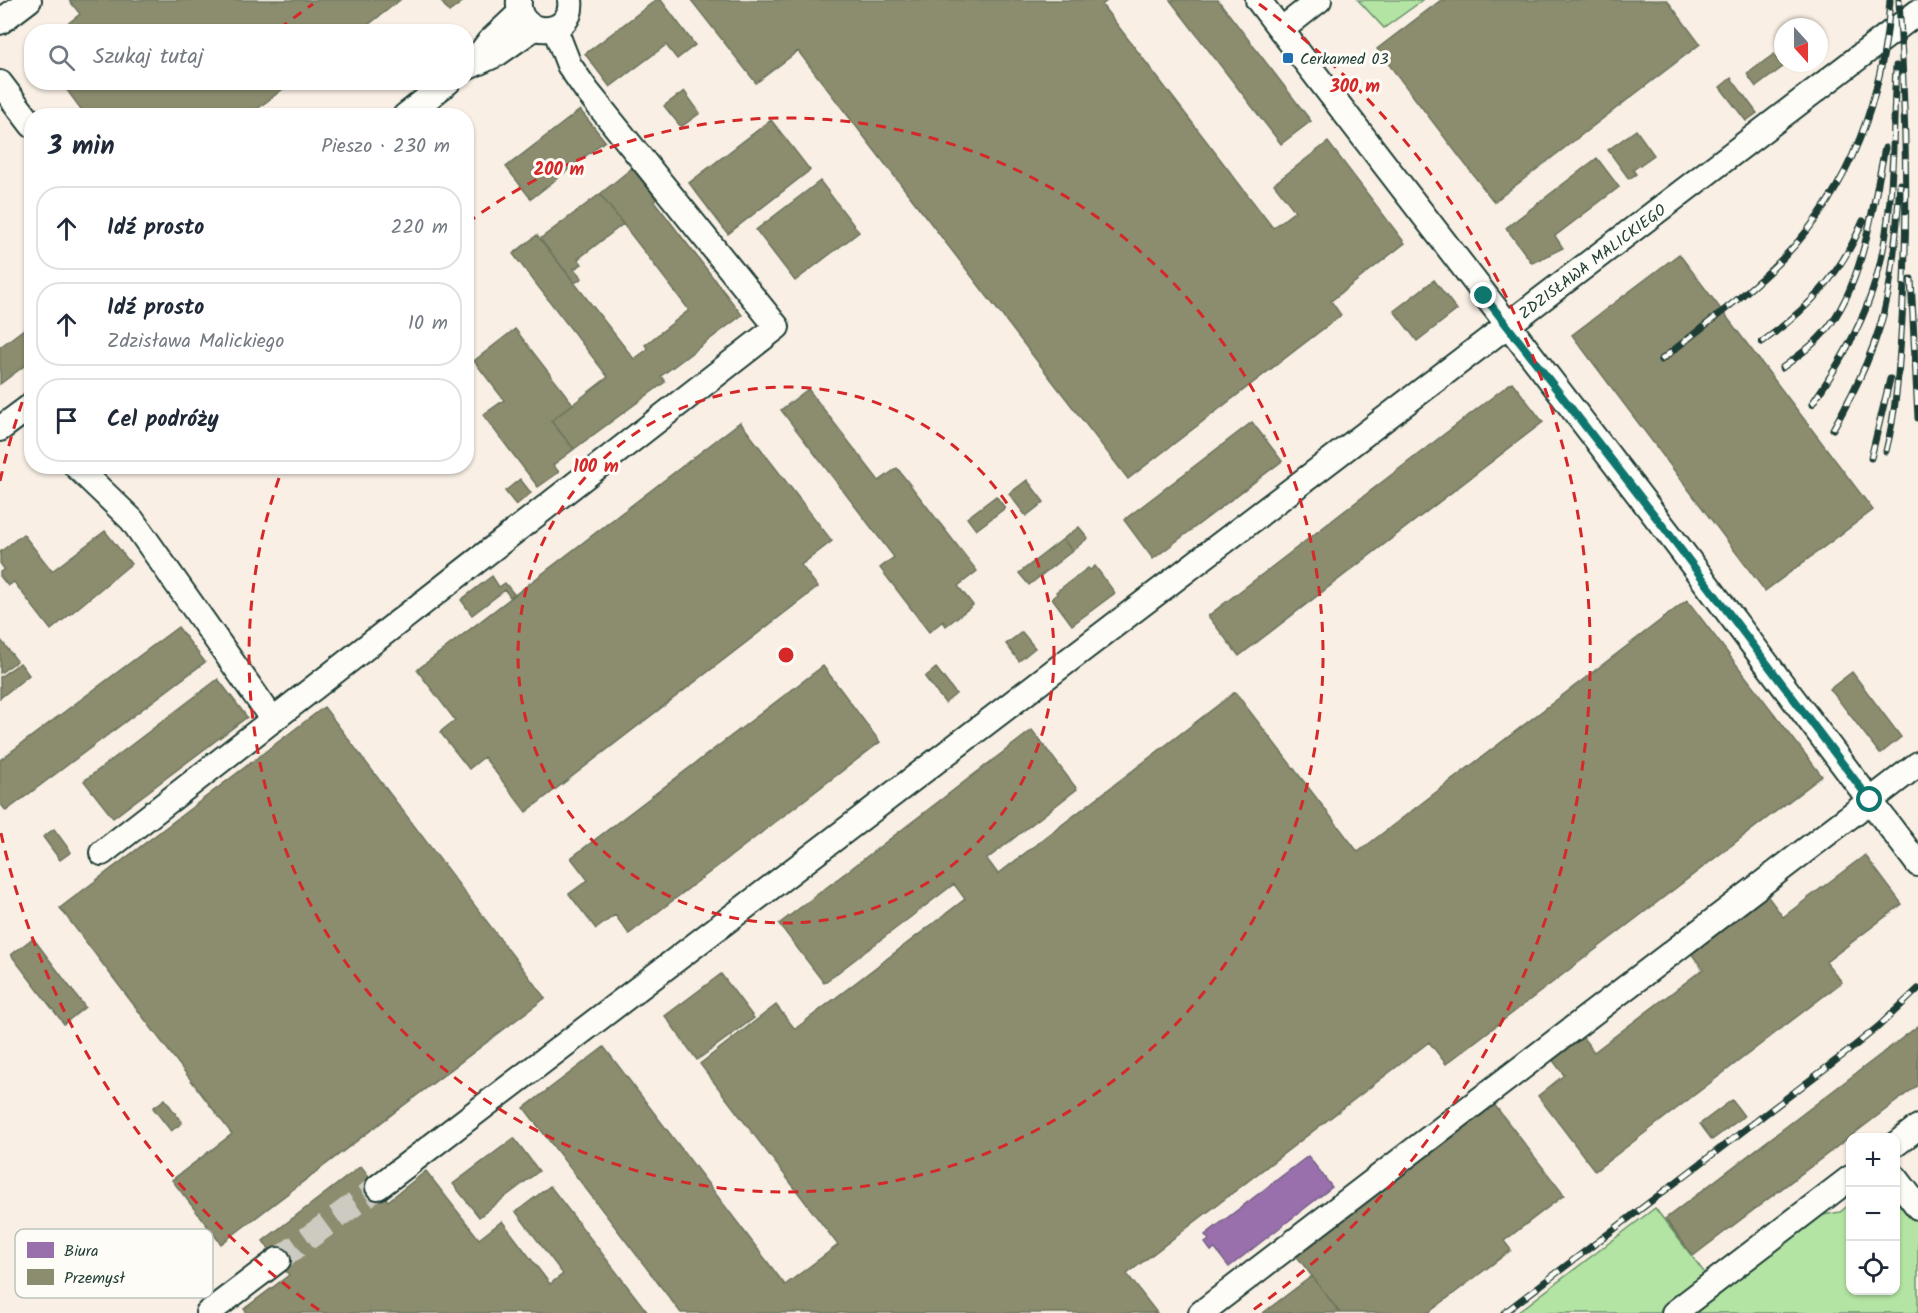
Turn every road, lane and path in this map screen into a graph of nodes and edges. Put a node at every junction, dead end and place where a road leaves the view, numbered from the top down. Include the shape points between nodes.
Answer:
1 (29, 0) edge
2 (570, 0) edge
3 (1258, 0) edge
4 (1319, 0) edge
5 (1918, 12) edge
6 (532, 18) edge
7 (0, 22) edge
8 (1281, 30) junction
9 (474, 64) edge
10 (0, 83) edge
11 (438, 90) edge
12 (415, 108) edge
13 (24, 114) edge
14 (1507, 326) junction
15 (24, 412) edge
16 (0, 429) edge
17 (84, 474) edge
18 (273, 720) junction
19 (1918, 764) edge
20 (1870, 800) junction
21 (102, 853) dead end
22 (1918, 864) edge
23 (1918, 1127) edge
24 (1900, 1141) edge
25 (1846, 1182) edge
26 (1900, 1183) edge
27 (378, 1187) tunnel mouth
28 (1918, 1207) edge
29 (278, 1260) tunnel mouth
30 (208, 1313) edge
31 (1201, 1313) edge
32 (1674, 1313) edge

1 - 7 street
2 - 6 street via 566,19
3 - 8 street, ZDZISŁAWA MALICKIEGO
4 - 8 street
5 - 14 street, ZDZISŁAWA MALICKIEGO
6 - 9 street via 498,54
6 - 18 street via 777,327
8 - 14 street, ZDZISŁAWA MALICKIEGO
10 - 13 street
11 - 12 street
14 - 20 street
14 - 27 street
15 - 16 street
17 - 18 street via 132,520
18 - 21 street
19 - 20 street
20 - 22 street
20 - 31 street
23 - 24 street
25 - 32 street
26 - 28 street
29 - 30 street

